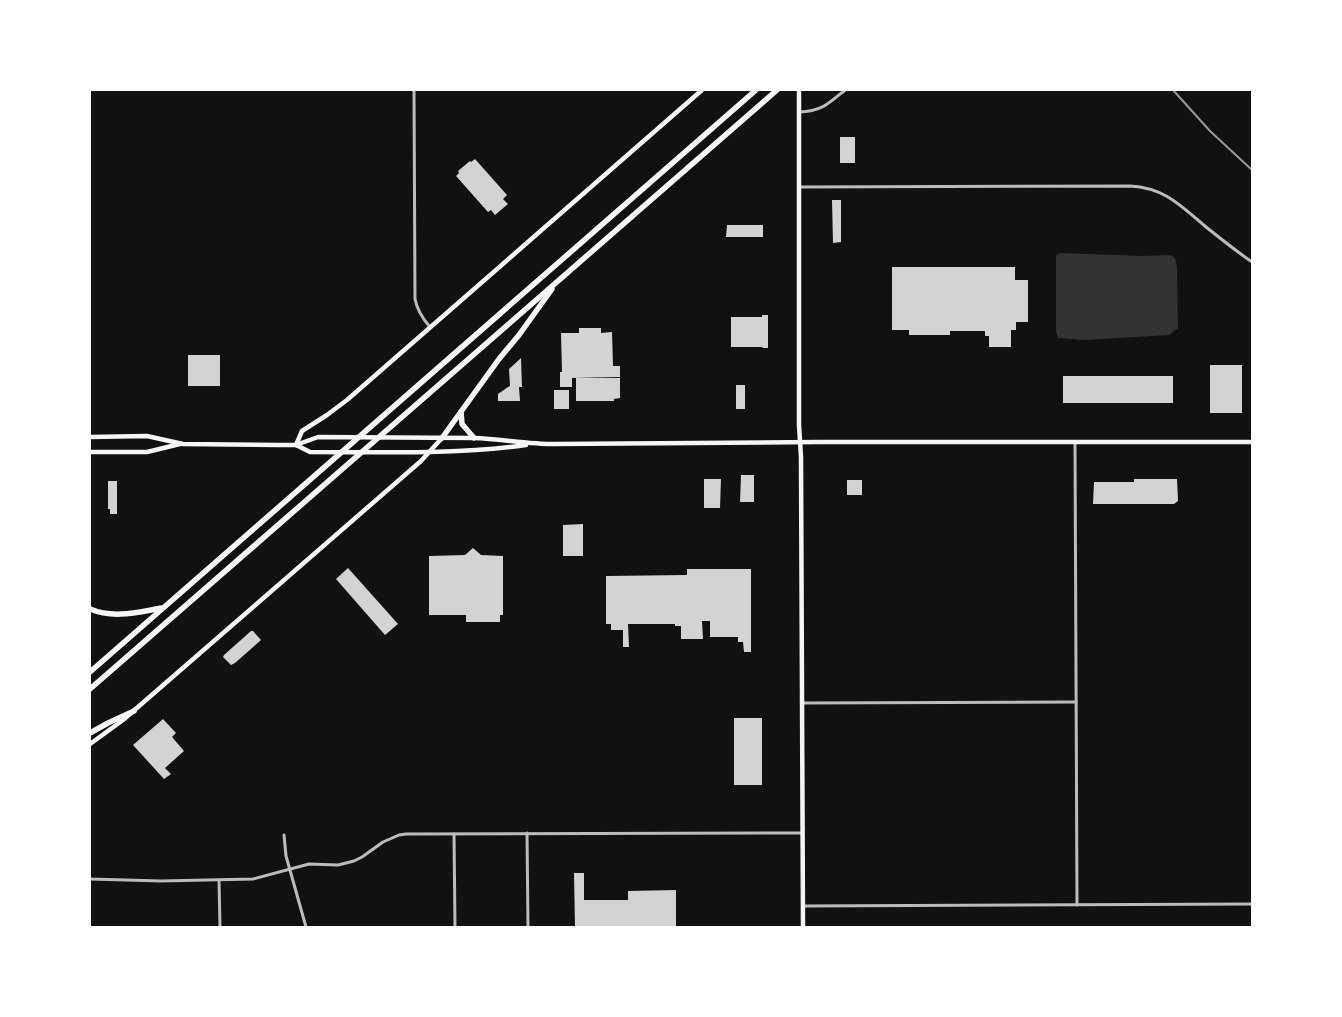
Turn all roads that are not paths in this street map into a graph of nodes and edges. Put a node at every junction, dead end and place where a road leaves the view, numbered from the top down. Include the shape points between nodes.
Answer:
1 (414, 90) edge
2 (702, 90) edge
3 (756, 90) edge
4 (777, 90) edge
5 (799, 90) edge
6 (845, 90) edge
7 (799, 112) junction
8 (799, 187) junction
9 (1252, 262) edge
10 (560, 279) junction
11 (430, 328) junction
12 (461, 412) junction
13 (90, 436) edge
14 (442, 438) junction
15 (474, 438) junction
16 (800, 442) junction
17 (1075, 442) junction
18 (1252, 442) edge
19 (183, 444) junction
20 (532, 444) junction
21 (296, 445) junction
22 (90, 452) edge
23 (428, 452) junction
24 (162, 608) junction
25 (90, 609) edge
26 (90, 672) edge
27 (90, 689) edge
28 (1076, 702) junction
29 (801, 703) junction
30 (134, 711) junction
31 (90, 733) edge
32 (90, 744) edge
33 (527, 833) junction
34 (802, 833) junction
35 (454, 834) junction
36 (284, 836) dead end
37 (290, 869) junction
38 (90, 879) edge
39 (220, 880) junction
40 (1252, 904) edge
41 (1077, 905) junction
42 (802, 906) junction
43 (220, 927) edge
44 (306, 927) edge
45 (455, 927) edge
46 (528, 927) edge
47 (803, 927) edge

1 - 11 street via 415,299
2 - 11 main road
3 - 24 highway
4 - 10 highway
5 - 7 main road
6 - 7 street via 820,109
7 - 8 main road
8 - 9 street via 1144,187 1175,200
8 - 16 main road
10 - 12 highway
10 - 27 highway
11 - 21 main road via 347,400 302,431
12 - 14 highway
12 - 15 highway via 462,424
13 - 19 main road via 147,436
14 - 15 main road
14 - 21 main road via 318,437
14 - 23 main road
15 - 20 main road
16 - 17 main road
16 - 20 main road
16 - 29 main road
17 - 18 main road
17 - 28 street
19 - 21 main road
19 - 22 main road via 147,452
20 - 23 main road
21 - 23 main road via 310,452
23 - 30 main road
24 - 25 highway via 118,614
24 - 26 highway
28 - 29 street
28 - 41 street
29 - 34 main road
30 - 31 highway
30 - 32 main road
33 - 34 street
33 - 35 street
33 - 46 street
34 - 42 main road
35 - 37 street via 399,835 354,861 309,864
35 - 45 street
36 - 37 street
37 - 39 street via 253,879
37 - 44 street
38 - 39 street
39 - 43 street
40 - 41 street
41 - 42 street
42 - 47 main road

